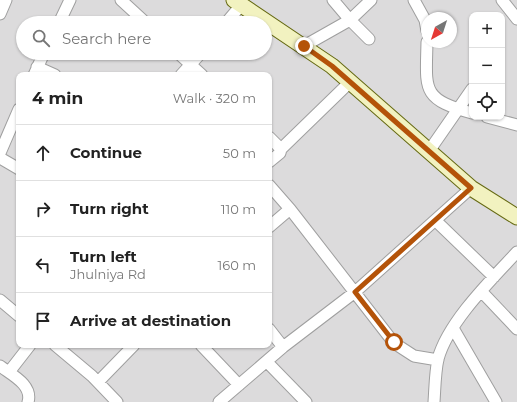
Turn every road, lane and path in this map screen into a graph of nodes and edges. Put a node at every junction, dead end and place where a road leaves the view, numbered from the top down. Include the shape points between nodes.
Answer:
1 (6, 0) edge
2 (70, 0) edge
3 (120, 0) edge
4 (333, 0) edge
5 (371, 0) edge
6 (414, 0) edge
7 (502, 0) edge
8 (238, 2) edge
9 (421, 13) edge
10 (0, 14) edge
11 (62, 16) edge
12 (138, 16) edge
13 (230, 16) edge
14 (259, 16) edge
15 (517, 19) edge
16 (350, 20) junction
17 (272, 25) edge
18 (369, 39) dead end
19 (304, 46) junction
20 (427, 48) edge
21 (41, 60) edge
22 (186, 60) edge
23 (195, 60) edge
24 (191, 64) junction
25 (36, 71) edge
26 (184, 72) edge
27 (199, 72) edge
28 (350, 82) junction
29 (469, 94) edge
30 (459, 109) junction
31 (469, 112) edge
32 (16, 116) edge
33 (498, 120) edge
34 (517, 125) edge
35 (272, 140) edge
36 (281, 149) junction
37 (429, 151) junction
38 (0, 153) edge
39 (0, 158) edge
40 (272, 160) edge
41 (16, 167) edge
42 (272, 188) edge
43 (471, 188) junction
44 (290, 209) junction
45 (517, 217) edge
46 (436, 221) junction
47 (272, 224) edge
48 (517, 252) edge
49 (494, 277) junction
50 (355, 292) junction
51 (481, 292) junction
52 (0, 300) edge
53 (16, 313) edge
54 (453, 328) junction
55 (517, 329) edge
56 (272, 333) edge
57 (27, 348) edge
58 (58, 348) edge
59 (131, 348) edge
60 (203, 348) edge
61 (283, 348) junction
62 (438, 360) junction
63 (267, 362) junction
64 (4, 369) edge
65 (98, 382) junction
66 (239, 385) junction
67 (28, 402) edge
68 (117, 402) edge
69 (219, 402) edge
70 (306, 402) edge
71 (434, 402) edge
72 (496, 402) edge

1 - 10 street
2 - 11 street
3 - 12 street
4 - 16 street
5 - 16 street
6 - 9 street
7 - 15 street
8 - 13 street
8 - 14 street
16 - 18 street
16 - 19 street
17 - 19 street
19 - 28 street
20 - 30 street via 427,81 430,92 438,100
21 - 25 street
22 - 24 street
23 - 24 street
24 - 26 street
24 - 27 street
28 - 36 street
28 - 37 street
29 - 30 street
30 - 31 street
30 - 37 street
32 - 38 street
33 - 34 street
35 - 36 street
36 - 40 street
37 - 43 street
39 - 41 street
42 - 44 street
43 - 45 street
43 - 46 street
44 - 47 street
44 - 50 street
46 - 49 street
46 - 50 street
48 - 49 street
49 - 51 street
50 - 61 street
50 - 62 street via 394,342 414,356
51 - 54 street
51 - 55 street
52 - 53 street
54 - 62 street
54 - 72 street
56 - 61 street
57 - 64 street
58 - 65 street
59 - 65 street
60 - 66 street
61 - 63 street
62 - 71 street
63 - 66 street
63 - 70 street
64 - 67 street via 26,387 30,396
65 - 68 street
66 - 69 street

